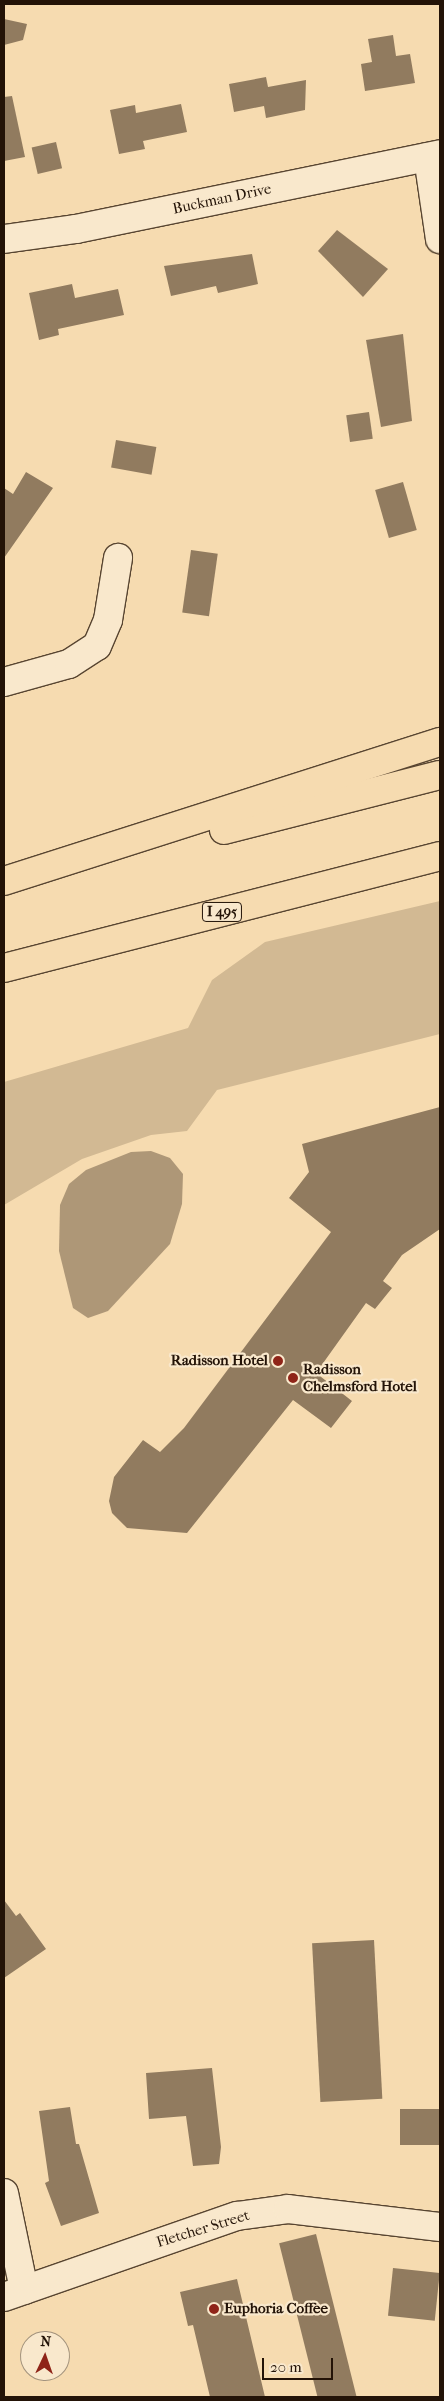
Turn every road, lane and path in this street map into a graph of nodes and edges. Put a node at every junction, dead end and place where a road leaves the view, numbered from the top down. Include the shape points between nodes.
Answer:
1 (434, 156) edge
2 (4, 239) edge
3 (440, 239) edge
4 (118, 558) dead end
5 (4, 682) edge
6 (440, 742) edge
7 (440, 774) edge
8 (440, 856) edge
9 (4, 881) edge
10 (4, 887) edge
11 (4, 968) edge
12 (4, 2193) edge
13 (440, 2227) edge
14 (14, 2293) edge

1 - 2 street, Buckman Drive via 76,229
1 - 3 street
4 - 5 street via 106,629 97,646 69,664
6 - 9 highway
7 - 10 highway
8 - 11 highway, I 495
12 - 14 street
13 - 14 street, Fletcher Street via 288,2209 237,2216

